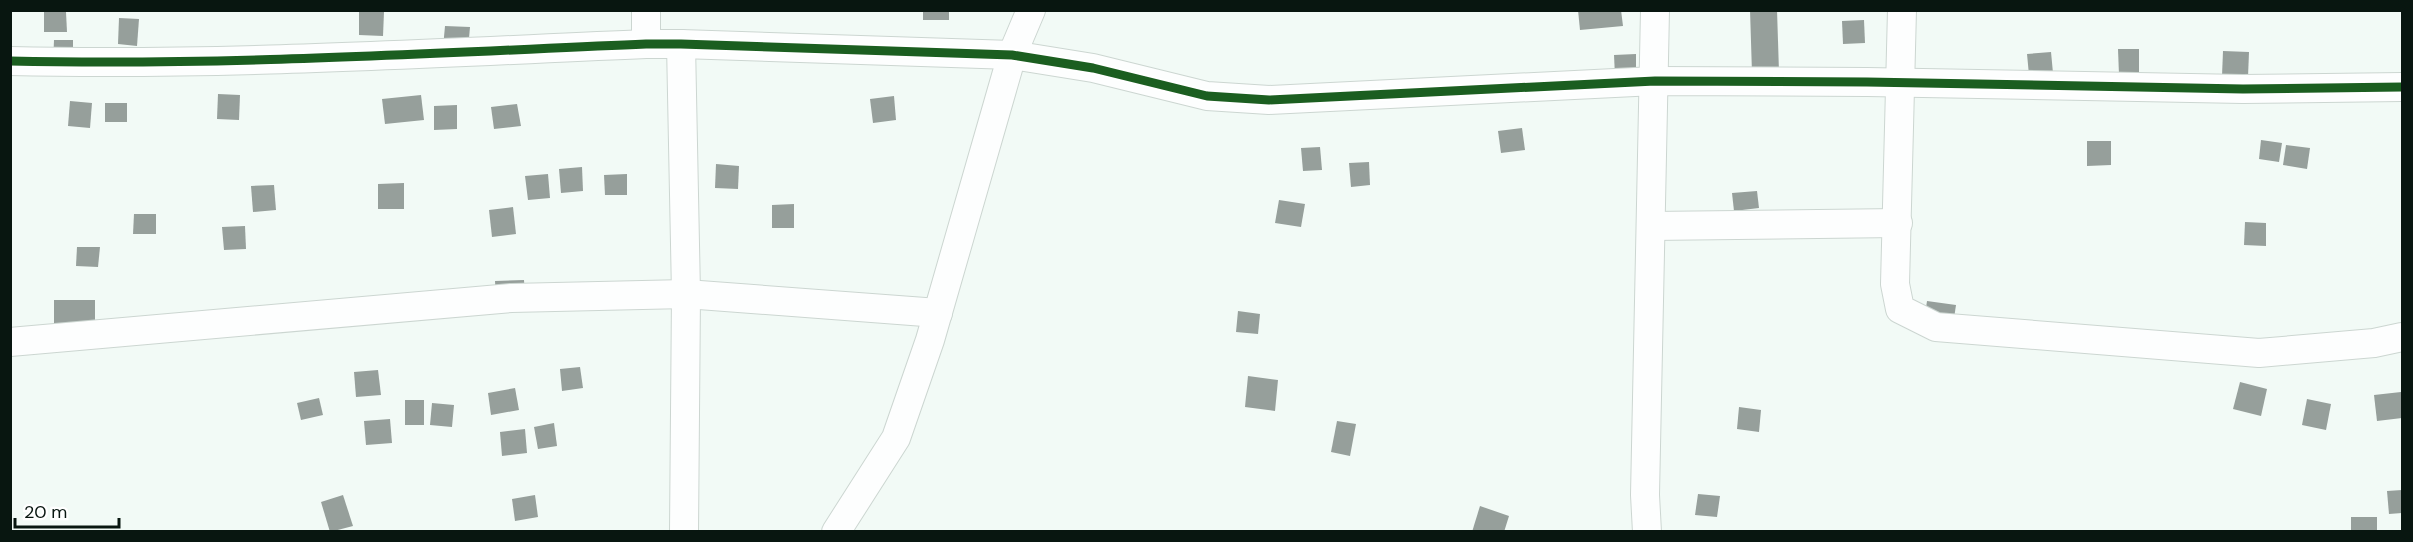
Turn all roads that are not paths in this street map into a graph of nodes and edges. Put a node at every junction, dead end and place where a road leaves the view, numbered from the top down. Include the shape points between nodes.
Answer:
1 (646, 10) edge
2 (1031, 10) edge
3 (1655, 10) edge
4 (1902, 10) edge
5 (646, 44) junction
6 (681, 44) junction
7 (1012, 55) junction
8 (10, 61) edge
9 (1655, 81) junction
10 (1902, 83) junction
11 (2403, 87) edge
12 (1898, 224) junction
13 (1652, 226) junction
14 (686, 294) junction
15 (938, 313) junction
16 (2403, 337) edge
17 (10, 342) edge
18 (684, 531) edge
19 (836, 531) edge
20 (1647, 531) edge

1 - 5 street
2 - 7 street
3 - 9 street
4 - 10 street
5 - 6 street
5 - 8 street via 284,60
6 - 7 street
6 - 14 street
7 - 9 street via 1093,68 1207,96 1269,100
7 - 15 street
9 - 10 street
9 - 13 street
10 - 11 street via 2243,89
10 - 12 street
12 - 13 street
12 - 16 street via 1895,284 1900,309 1936,327 2259,353
13 - 20 street
14 - 15 street
14 - 17 street via 511,298
14 - 18 street
15 - 19 street via 896,438

